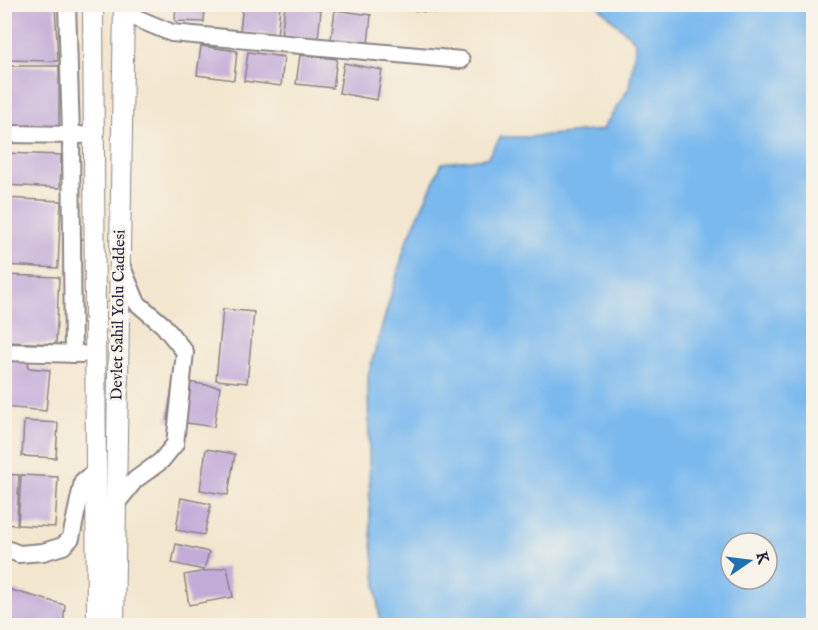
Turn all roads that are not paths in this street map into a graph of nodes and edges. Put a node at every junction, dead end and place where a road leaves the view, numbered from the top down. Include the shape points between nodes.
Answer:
1 (67, 4) edge
2 (93, 4) edge
3 (124, 9) edge
4 (461, 60) dead end
5 (4, 134) edge
6 (71, 135) junction
7 (94, 135) junction
8 (120, 262) junction
9 (4, 352) edge
10 (73, 354) junction
11 (95, 354) junction
12 (96, 471) junction
13 (116, 504) junction
14 (4, 548) edge
15 (98, 626) edge
16 (114, 626) edge

1 - 6 street
2 - 7 main road, Devlet Sahil Yolu Caddesi
3 - 4 street via 172,33
3 - 8 main road, Devlet Sahil Yolu Caddesi
5 - 6 street
6 - 7 street
6 - 10 street
7 - 11 main road, Devlet Sahil Yolu Caddesi
8 - 13 main road, Devlet Sahil Yolu Caddesi
8 - 13 street via 137,303 164,325 185,352 175,444 161,461 135,480
9 - 10 street
10 - 11 street
11 - 12 main road, Devlet Sahil Yolu Caddesi
12 - 14 street via 83,482 71,538 63,546 19,554
12 - 15 main road, Devlet Sahil Yolu Caddesi
13 - 16 main road, Devlet Sahil Yolu Caddesi

